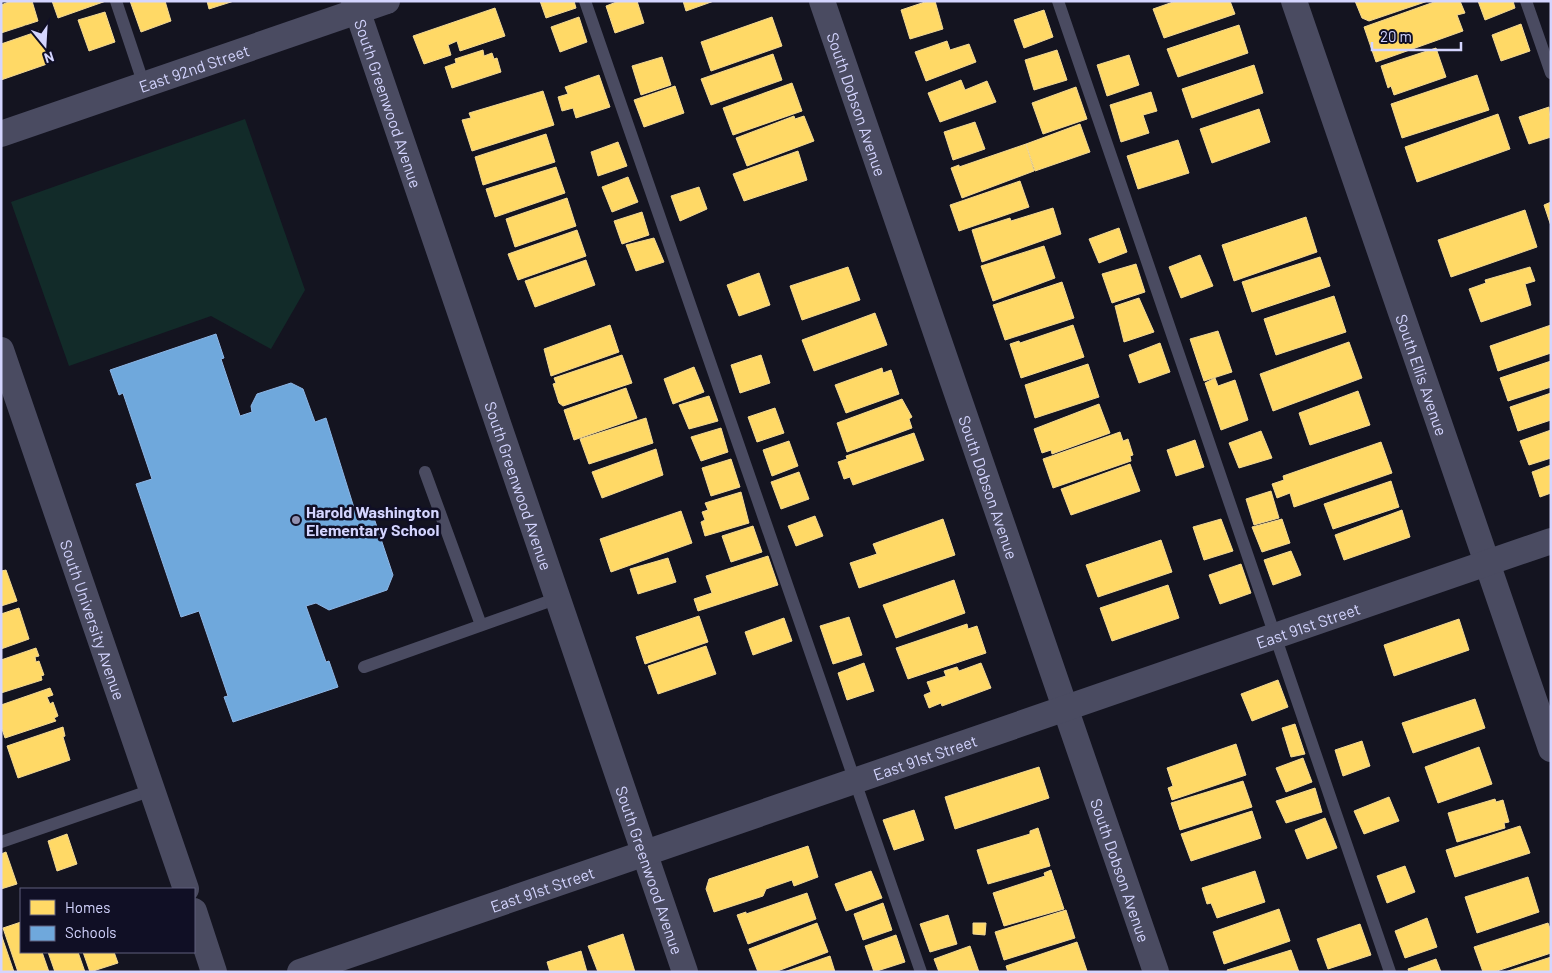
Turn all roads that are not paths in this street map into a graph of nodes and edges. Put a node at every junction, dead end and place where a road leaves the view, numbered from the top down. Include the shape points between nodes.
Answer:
1 (116, 1) edge
2 (387, 1) edge
3 (585, 1) edge
4 (822, 1) edge
5 (1058, 1) edge
6 (1294, 1) edge
7 (1526, 1) edge
8 (355, 6) edge
9 (1551, 73) edge
10 (144, 85) junction
11 (1, 134) edge
12 (1, 350) edge
13 (425, 472) dead end
14 (1551, 541) edge
15 (1487, 563) junction
16 (558, 598) junction
17 (481, 625) junction
18 (1275, 636) junction
19 (364, 667) dead end
20 (1065, 708) junction
21 (1551, 749) edge
22 (855, 780) junction
23 (152, 790) junction
24 (1, 842) edge
25 (644, 853) junction
26 (186, 888) edge
27 (195, 914) edge
28 (214, 972) edge
29 (300, 972) edge
30 (685, 972) edge
31 (921, 972) edge
32 (1156, 972) edge
33 (1390, 972) edge

1 - 10 lane
2 - 8 street, East 92nd Street
3 - 22 lane
4 - 20 street, South Dobson Avenue
5 - 18 lane
6 - 15 street, South Ellis Avenue
7 - 9 lane
8 - 10 street, East 92nd Street
8 - 16 street, South Greenwood Avenue
10 - 11 street, East 92nd Street
12 - 23 street, South University Avenue
13 - 17 lane
14 - 15 street, East 91st Street
15 - 18 street, East 91st Street
15 - 21 street, South Ellis Avenue
16 - 17 lane
16 - 25 street, South Greenwood Avenue
17 - 19 lane
18 - 20 street, East 91st Street
18 - 33 lane
20 - 22 street, East 91st Street
20 - 32 street, South Dobson Avenue
22 - 25 street, East 91st Street
22 - 31 lane
23 - 24 lane
23 - 26 street, South University Avenue
25 - 29 street, East 91st Street
25 - 30 street, South Greenwood Avenue
27 - 28 street

